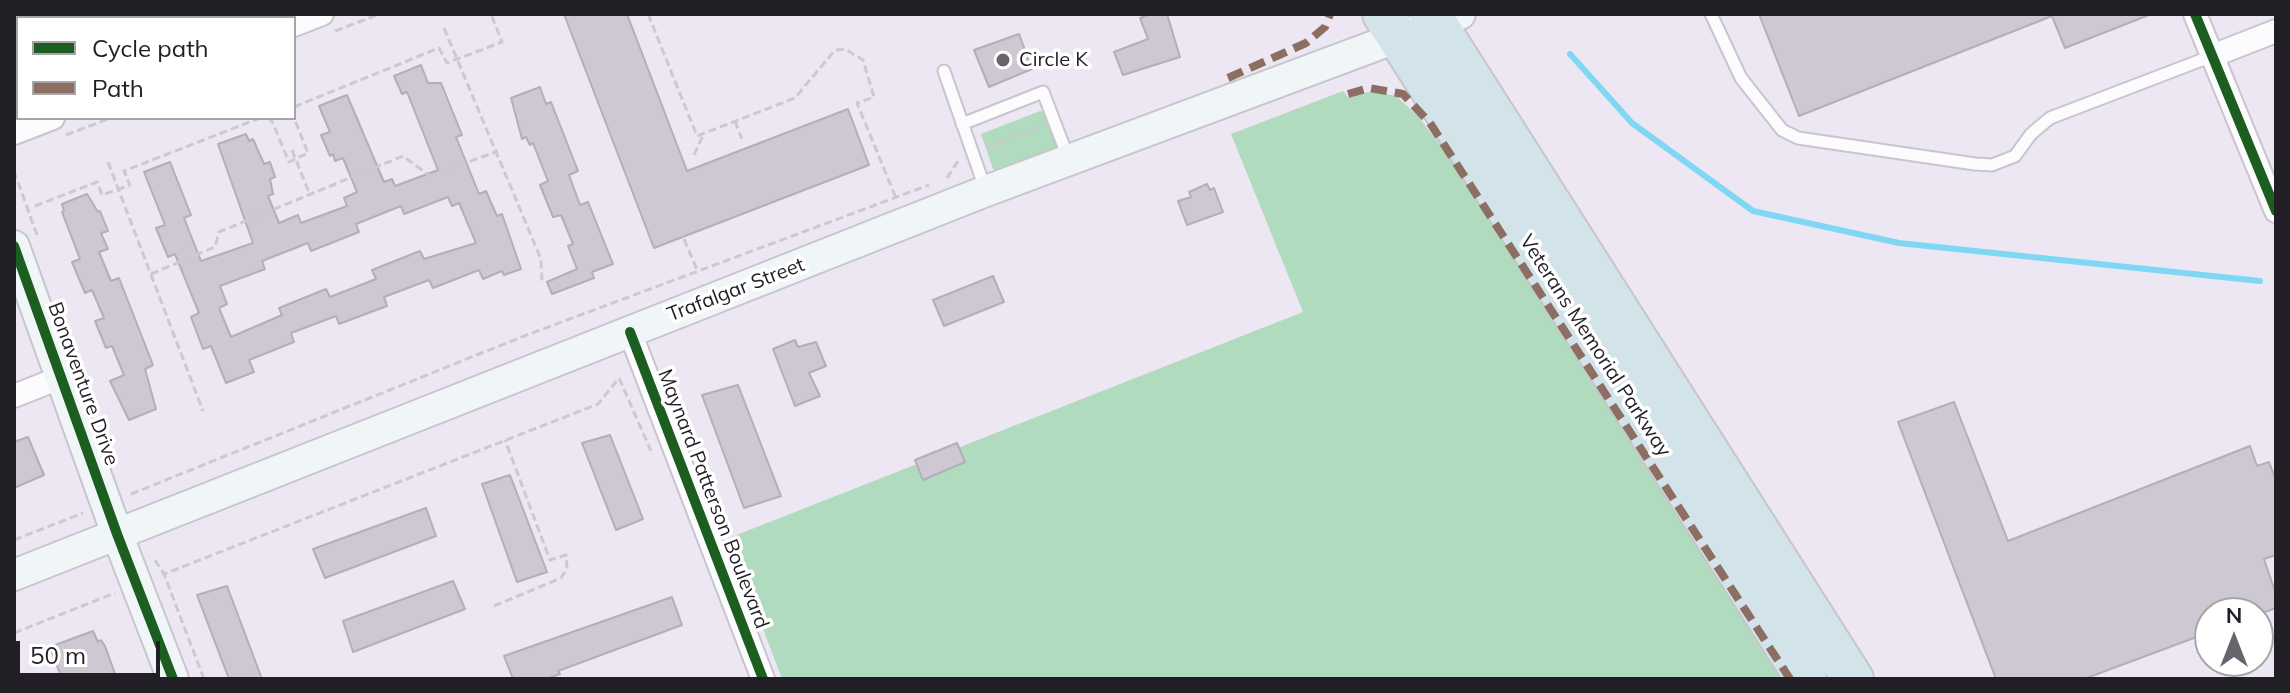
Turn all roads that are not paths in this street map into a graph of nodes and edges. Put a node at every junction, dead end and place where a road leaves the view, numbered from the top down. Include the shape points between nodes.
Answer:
1 (1711, 14) edge
2 (2195, 14) edge
3 (1442, 17) edge
4 (296, 25) edge
5 (322, 25) edge
6 (1391, 27) edge
7 (2276, 31) edge
8 (2212, 56) junction
9 (944, 71) dead end
10 (48, 120) edge
11 (962, 124) junction
12 (14, 133) edge
13 (1069, 161) junction
14 (2271, 185) edge
15 (986, 191) junction
16 (2276, 211) edge
17 (14, 246) edge
18 (630, 332) junction
19 (62, 377) junction
20 (14, 396) edge
21 (117, 534) junction
22 (14, 575) edge
23 (173, 679) edge
24 (763, 679) edge
25 (1806, 679) edge
26 (1853, 679) edge

1 - 8 lane via 1741,78 1782,130 1798,138 1975,164 1992,165 2015,156 2050,118
2 - 8 street
3 - 6 main road, Trafalgar Street
3 - 26 highway, Veterans Memorial Parkway
4 - 5 street
6 - 13 main road, Trafalgar Street
6 - 25 highway, Veterans Memorial Parkway
7 - 8 street
8 - 14 street
9 - 11 lane
10 - 12 street
11 - 13 lane via 1043,92
11 - 15 lane
13 - 15 main road, Trafalgar Street
14 - 16 street
15 - 18 main road, Trafalgar Street
17 - 19 main road, Bonaventure Drive
18 - 21 main road, Trafalgar Street
18 - 24 street, Maynard Patterson Boulevard
19 - 20 street
19 - 21 main road, Bonaventure Drive
21 - 22 main road, Trafalgar Street
21 - 23 main road, Bonaventure Drive

